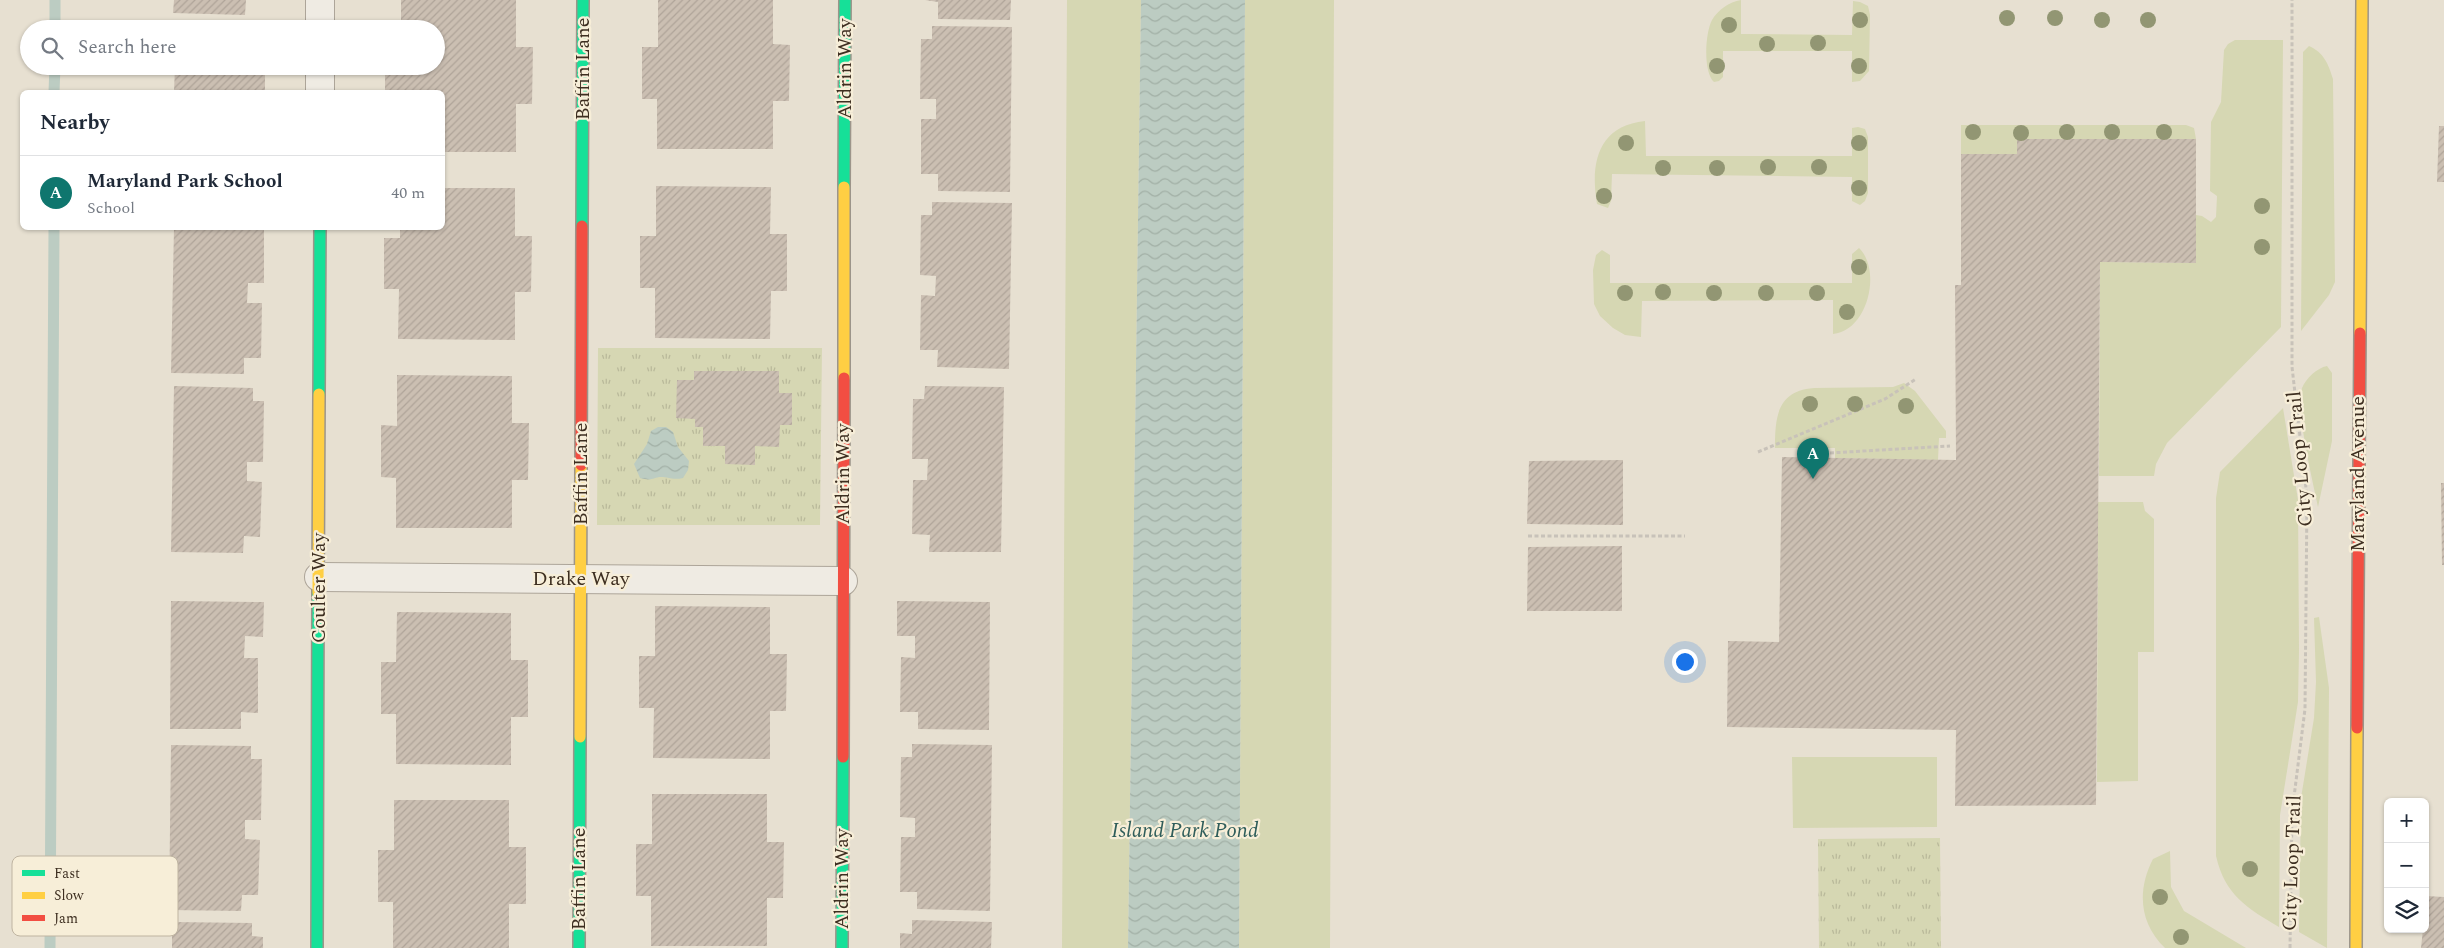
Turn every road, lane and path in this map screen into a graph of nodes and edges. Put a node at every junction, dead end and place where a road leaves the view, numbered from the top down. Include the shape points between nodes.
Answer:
1 (320, 0) edge
2 (583, 0) edge
3 (845, 0) edge
4 (2292, 0) edge
5 (2362, 0) edge
6 (320, 20) edge
7 (320, 75) edge
8 (320, 90) edge
9 (320, 230) edge
10 (1916, 379) dead end
11 (1950, 446) dead end
12 (1758, 452) dead end
13 (1830, 453) dead end
14 (1528, 536) dead end
15 (1686, 536) dead end
16 (319, 577) junction
17 (580, 579) junction
18 (843, 581) junction
19 (317, 948) edge
20 (579, 948) edge
21 (842, 948) edge
22 (2290, 948) edge
23 (2356, 948) edge

1 - 6 street
2 - 17 street, Baffin Lane
3 - 18 street, Aldrin Way
4 - 22 path, City Loop Trail via 2292,367 2307,497 2305,709 2292,813
5 - 23 street, Maryland Avenue
7 - 8 street
9 - 16 street, Coulter Way
10 - 12 path via 1884,399
11 - 13 path
14 - 15 path
16 - 17 street, Drake Way
16 - 19 street, Coulter Way
17 - 18 street, Drake Way
17 - 20 street, Baffin Lane
18 - 21 street, Aldrin Way

